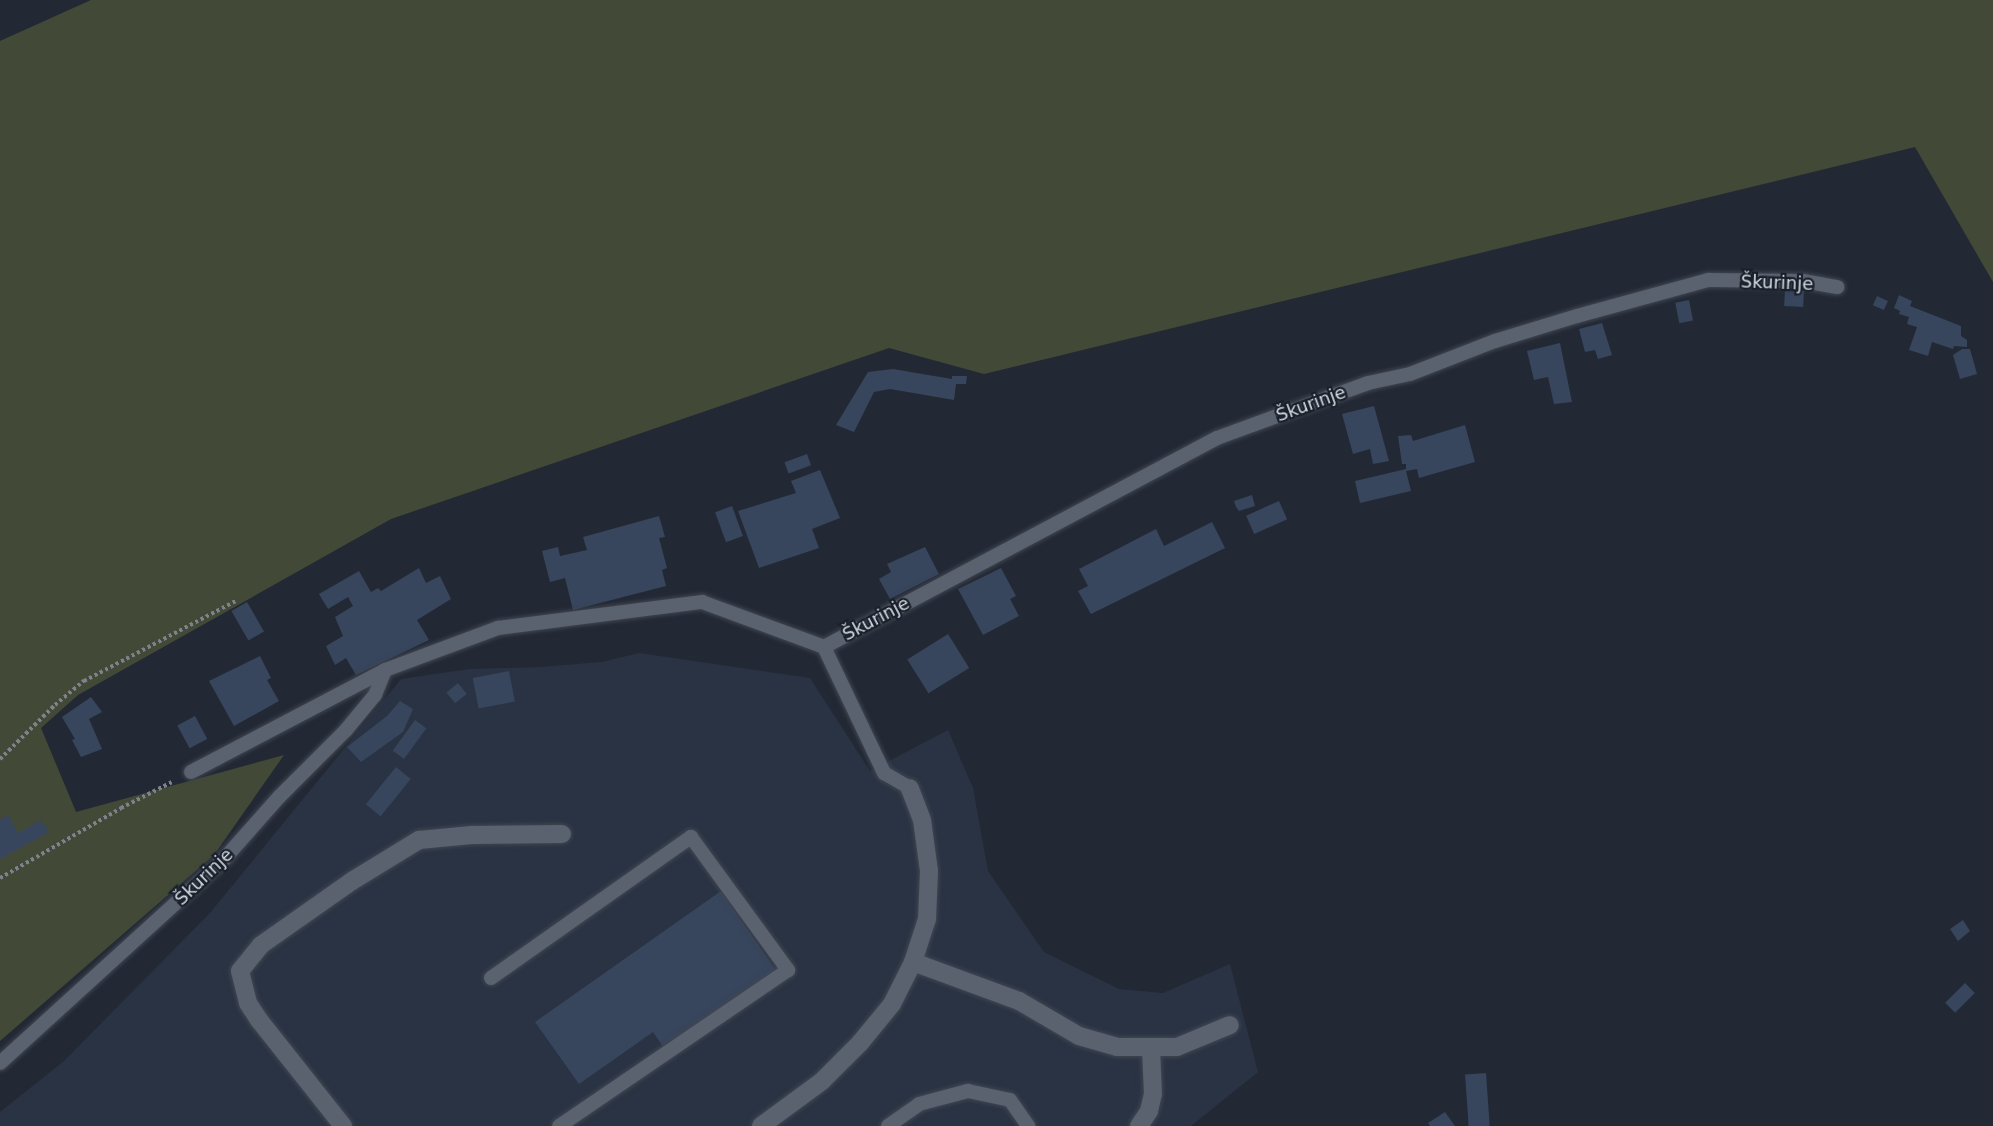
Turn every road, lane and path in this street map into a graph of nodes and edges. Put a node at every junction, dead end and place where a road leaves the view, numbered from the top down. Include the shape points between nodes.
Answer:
1 (1837, 287) dead end
2 (236, 601) dead end
3 (824, 647) junction
4 (385, 670) junction
5 (0, 759) edge
6 (191, 772) joint
7 (910, 788) joint
8 (562, 834) dead end
9 (0, 878) edge
10 (913, 962) junction
11 (491, 978) dead end
12 (1230, 1025) dead end
13 (1151, 1049) junction
14 (0, 1063) edge
15 (343, 1126) edge
16 (559, 1126) edge
17 (761, 1126) edge
18 (888, 1126) edge
19 (1028, 1126) edge
20 (1138, 1126) edge

1 - 3 lane, Škurinje via 1803,281 1709,280 1566,319 1410,374 1368,383 1217,438
2 - 5 path via 84,681
3 - 4 lane, Škurinje via 702,602 498,628
3 - 7 lane, Škurinje via 884,773
4 - 6 lane, Škurinje
4 - 14 lane, Škurinje via 375,695 346,730 225,858
6 - 9 path
7 - 10 street, Škurinje via 922,820 929,871 927,919
8 - 15 street via 419,840 261,945 240,971 248,1003 259,1020
10 - 13 street via 1019,1001 1079,1036 1117,1047
10 - 17 street, Škurinje via 892,1004 860,1044 822,1081
11 - 16 lane via 691,837 788,970
12 - 13 street via 1176,1047
13 - 20 street via 1153,1094 1149,1112
18 - 19 lane via 919,1104 968,1091 1010,1100

